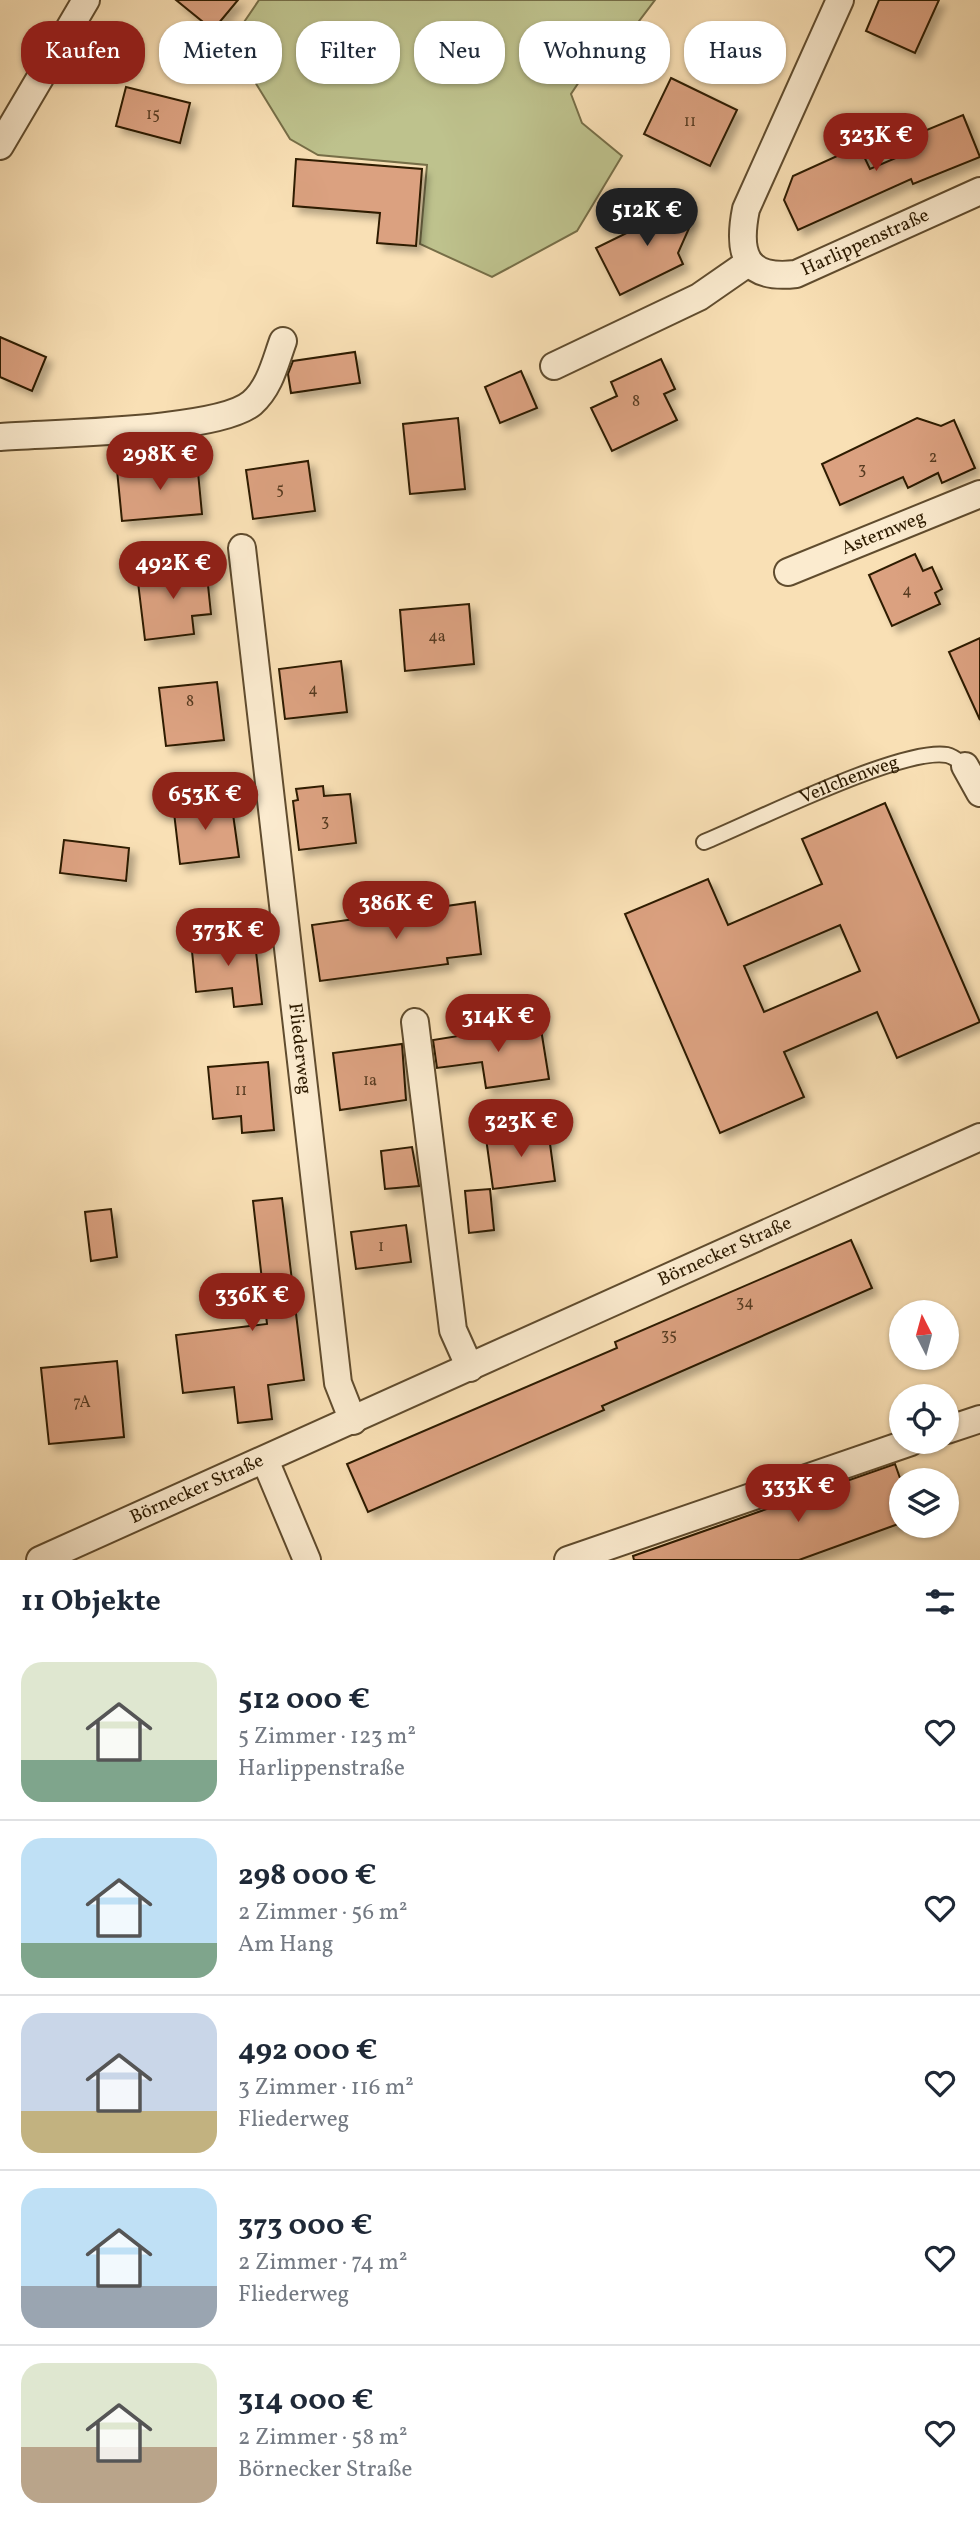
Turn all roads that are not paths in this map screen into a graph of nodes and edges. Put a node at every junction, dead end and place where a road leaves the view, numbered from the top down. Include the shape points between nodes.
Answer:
1 (86, 0) edge
2 (840, 0) edge
3 (0, 146) edge
4 (980, 191) edge
5 (748, 263) junction
6 (283, 341) dead end
7 (554, 366) dead end
8 (0, 437) edge
9 (980, 494) edge
10 (242, 548) dead end
11 (788, 572) dead end
12 (965, 765) joint
13 (980, 793) edge
14 (704, 842) dead end
15 (415, 1022) dead end
16 (980, 1137) edge
17 (470, 1368) junction
18 (980, 1419) edge
19 (353, 1421) junction
20 (959, 1426) edge
21 (889, 1450) edge
22 (265, 1460) junction
23 (40, 1560) edge
24 (307, 1560) edge
25 (568, 1560) edge

1 - 3 street
2 - 5 street via 746,209 742,247
4 - 5 street, Harlippenstraße via 796,274 758,272
5 - 7 street via 699,297
6 - 8 street via 267,386 250,404 226,416 191,424
9 - 11 street, Asternweg
10 - 19 street, Fliederweg via 338,1383
12 - 13 street, Veilchenweg
12 - 14 lane, Veilchenweg via 949,754 888,764
15 - 17 street via 453,1330
16 - 17 street, Börnecker Straße
17 - 19 street, Börnecker Straße
18 - 20 street
19 - 22 street, Börnecker Straße
21 - 25 street
22 - 23 street, Börnecker Straße
22 - 24 street

